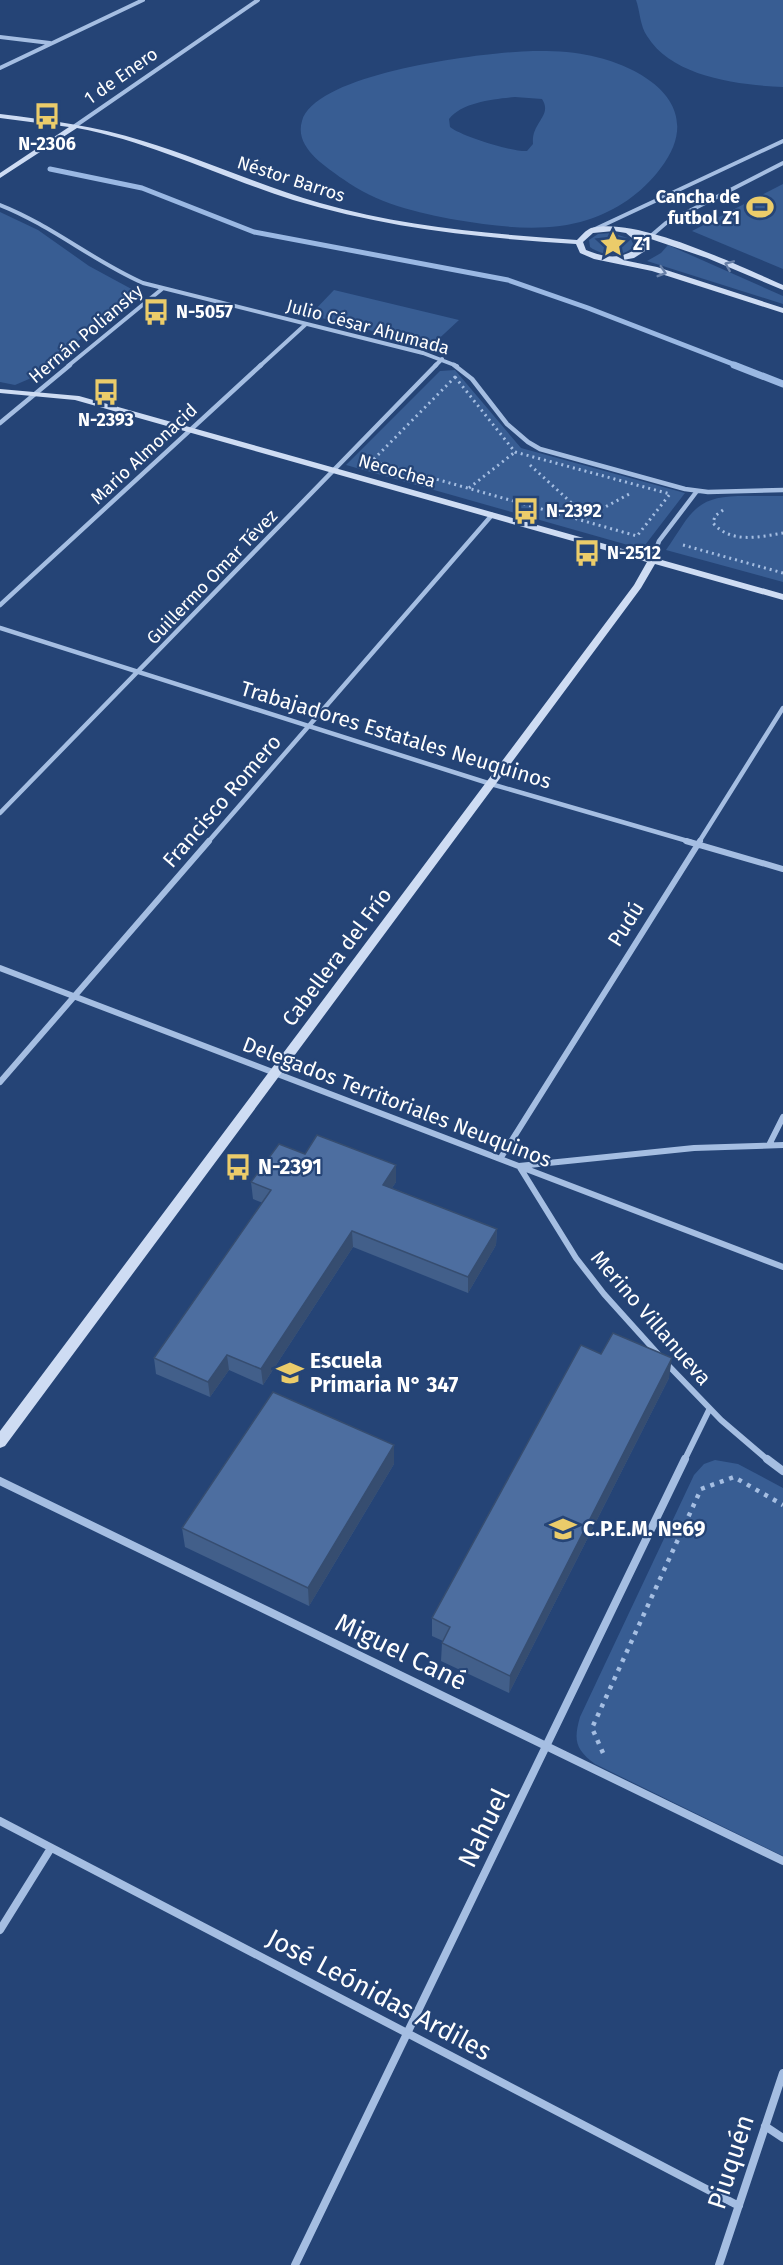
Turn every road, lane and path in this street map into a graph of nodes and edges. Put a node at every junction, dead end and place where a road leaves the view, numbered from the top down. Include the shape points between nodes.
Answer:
1 (144, 0) edge
2 (258, 0) edge
3 (0, 37) edge
4 (52, 43) junction
5 (0, 69) edge
6 (0, 116) edge
7 (75, 126) junction
8 (783, 141) edge
9 (783, 163) edge
10 (0, 176) edge
11 (0, 205) edge
12 (621, 230) junction
13 (590, 232) junction
14 (652, 235) junction
15 (579, 242) junction
16 (642, 249) junction
17 (605, 259) junction
18 (783, 288) edge
19 (162, 289) junction
20 (783, 311) edge
21 (306, 324) junction
22 (442, 359) junction
23 (0, 391) edge
24 (36, 394) junction
25 (0, 423) edge
26 (190, 430) junction
27 (515, 452) junction
28 (334, 471) junction
29 (642, 486) junction
30 (469, 488) junction
31 (783, 490) edge
32 (697, 491) junction
33 (731, 508) dead end
34 (492, 515) junction
35 (587, 517) junction
36 (582, 520) junction
37 (783, 533) edge
38 (683, 545) dead end
39 (652, 561) junction
40 (783, 573) edge
41 (783, 597) edge
42 (0, 605) edge
43 (0, 628) edge
44 (138, 672) junction
45 (783, 708) edge
46 (309, 726) junction
47 (491, 783) junction
48 (0, 813) edge
49 (698, 844) junction
50 (783, 869) edge
51 (0, 968) edge
52 (74, 996) junction
53 (275, 1073) junction
54 (0, 1082) edge
55 (783, 1117) edge
56 (769, 1144) junction
57 (783, 1145) edge
58 (500, 1159) junction
59 (519, 1166) junction
60 (783, 1267) edge
61 (709, 1410) junction
62 (0, 1442) edge
63 (783, 1471) edge
64 (0, 1481) edge
65 (783, 1504) edge
66 (547, 1746) junction
67 (607, 1763) dead end
68 (0, 1821) edge
69 (51, 1848) junction
70 (783, 1861) edge
71 (0, 1930) edge
72 (407, 2034) junction
73 (783, 2073) edge
74 (765, 2126) junction
75 (783, 2138) edge
76 (739, 2206) junction
77 (296, 2265) edge
78 (719, 2265) edge

1 - 4 street
2 - 7 street, 1 de Enero
3 - 4 street
4 - 5 street
6 - 7 street, Néstor Barros
7 - 10 street, 1 de Enero
7 - 15 street, Néstor Barros via 127,138 266,189 369,219 443,232
8 - 13 street
9 - 14 street via 670,221
11 - 19 street, Julio César Ahumada via 38,221 114,271
12 - 13 street
12 - 14 street
12 - 16 street via 639,238
13 - 15 street
14 - 16 street
18 -> 14 street
15 - 17 street via 583,251
16 - 17 street via 631,256
17 -> 20 street via 654,269
19 - 21 street, Julio César Ahumada
19 - 24 street, Hernán Poliansky
21 - 22 street, Julio César Ahumada
21 - 26 street, Mario Almonacid
22 - 28 street, Guillermo Omar Tévez
22 - 32 street, Julio César Ahumada via 469,376 525,443
23 - 24 street, Necochea
24 - 25 street, Hernán Poliansky
24 - 26 street, Necochea via 76,398
26 - 28 street, Necochea
26 - 42 street, Mario Almonacid
27 - 29 path
27 - 30 path
27 - 30 path via 455,376 372,461
27 - 35 path
28 - 34 street, Necochea
28 - 44 street, Guillermo Omar Tévez
29 - 35 path
29 - 36 path via 670,494 637,536
30 - 36 path
31 - 32 street, Julio César Ahumada
32 - 39 street, Cabellera del Frío via 659,542
33 - 37 path via 713,519 720,531 747,538
34 - 39 street, Necochea
34 - 46 street, Francisco Romero
35 - 36 path
38 - 40 path
39 - 41 street, Necochea
39 - 47 street, Cabellera del Frío via 645,578
43 - 44 street, Trabajadores Estatales Neuquinos
44 - 46 street, Trabajadores Estatales Neuquinos
44 - 48 street, Guillermo Omar Tévez
45 - 49 street, Pudú
46 - 47 street, Trabajadores Estatales Neuquinos
46 - 52 street, Francisco Romero
47 - 49 street, Trabajadores Estatales Neuquinos
47 - 53 street, Cabellera del Frío
49 - 50 street, Trabajadores Estatales Neuquinos
49 - 58 street, Pudú
51 - 52 street, Delegados Territoriales Neuquinos
52 - 53 street, Delegados Territoriales Neuquinos
52 - 54 street, Francisco Romero
53 - 58 street, Delegados Territoriales Neuquinos
53 - 62 street, Cabellera del Frío
55 - 56 street
56 - 57 street
56 - 59 street
58 - 59 street, Delegados Territoriales Neuquinos
59 - 60 street, Delegados Territoriales Neuquinos
59 - 61 street, Merino Villanueva via 576,1258 604,1294
61 - 63 street, Merino Villanueva
61 - 66 street, Nahuel
64 - 66 street, Miguel Cané
65 - 67 path via 734,1477 701,1489 592,1728
66 - 70 street, Miguel Cané
66 - 72 street, Nahuel
68 - 69 street, José Leónidas Ardiles
69 - 71 street
69 - 72 street, José Leónidas Ardiles
72 - 76 street, José Leónidas Ardiles
72 - 77 street, Nahuel
73 - 74 street, Piuquén
74 - 75 street
74 - 76 street, Piuquén
76 - 78 street, Piuquén

